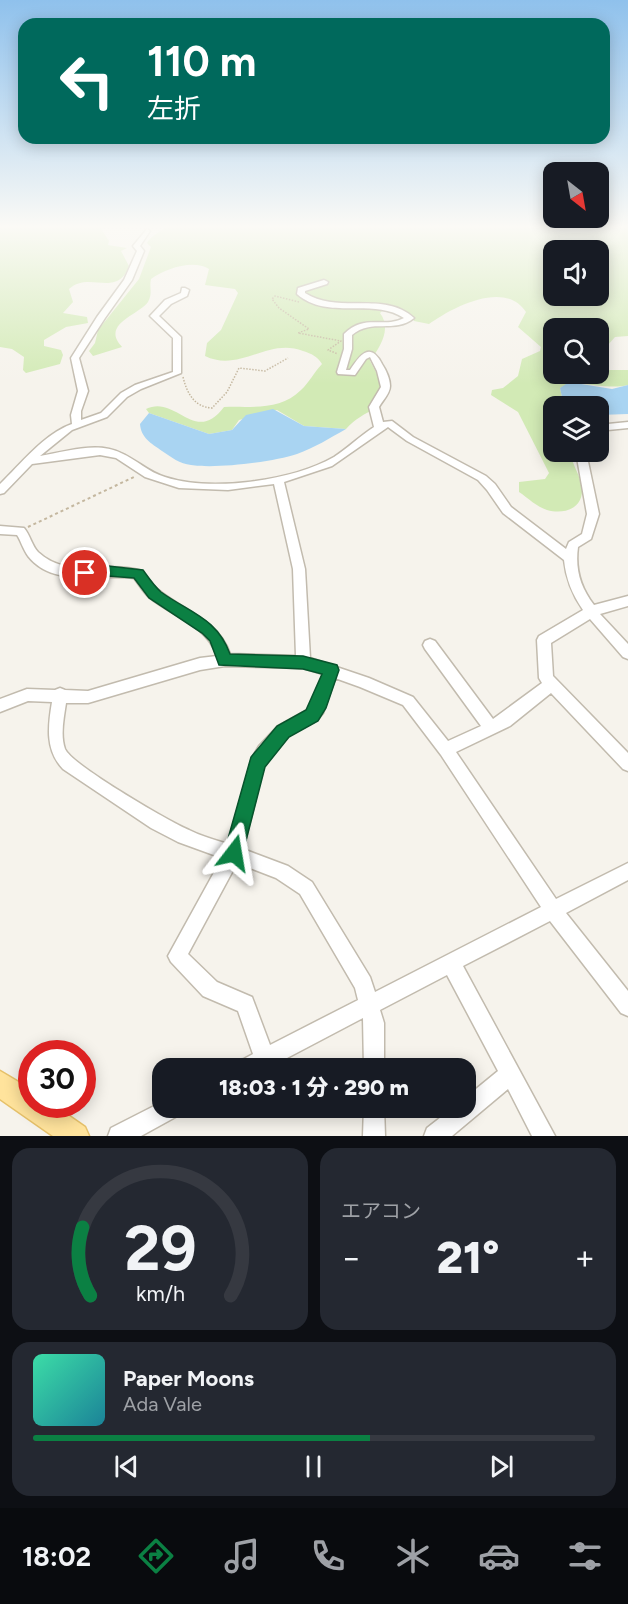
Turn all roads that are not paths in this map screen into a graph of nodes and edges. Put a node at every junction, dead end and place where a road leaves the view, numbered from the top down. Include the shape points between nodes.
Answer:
1 (130, 278) edge
2 (324, 282) dead end
3 (185, 290) dead end
4 (77, 424) junction
5 (628, 425) edge
6 (379, 427) junction
7 (609, 427) edge
8 (32, 461) junction
9 (583, 462) edge
10 (278, 480) junction
11 (0, 490) edge
12 (0, 530) edge
13 (569, 557) junction
14 (628, 601) edge
15 (592, 612) junction
16 (430, 645) dead end
17 (628, 653) edge
18 (225, 660) junction
19 (303, 662) junction
20 (331, 670) junction
21 (551, 684) junction
22 (60, 694) junction
23 (0, 706) edge
24 (491, 728) junction
25 (446, 750) junction
26 (628, 764) edge
27 (234, 853) junction
28 (628, 871) edge
29 (553, 910) junction
30 (451, 963) junction
31 (371, 1005) junction
32 (628, 1006) edge
33 (265, 1058) edge
34 (267, 1058) edge
35 (374, 1058) edge
36 (509, 1075) junction
37 (0, 1084) edge
38 (153, 1118) edge
39 (374, 1118) edge
40 (76, 1136) edge
41 (119, 1136) edge
42 (374, 1136) edge
43 (435, 1136) edge
44 (544, 1136) edge

1 - 4 street via 75,358 83,394 76,405
2 - 6 street via 301,290 305,297 319,303 390,308 410,318 393,323 372,321 348,334 347,354 340,370 348,375 367,354 375,357 386,389 374,407
3 - 4 street via 154,316 177,337 177,373 138,387 124,395 109,412
4 - 8 street via 45,446
5 - 7 street
6 - 10 street via 342,457
6 - 13 street via 389,423 410,439 482,478 507,510
8 - 10 street via 110,452 165,481 204,487
8 - 11 street
9 - 13 street via 593,514 587,536 573,545
10 - 19 street via 299,569
12 - 18 street via 20,531 35,557 60,572 138,574 154,594 207,628 217,638
13 - 15 street via 572,582
14 - 15 street
15 - 17 street
15 - 21 street via 544,640 546,678
16 - 24 street
18 - 19 street
18 - 22 street via 88,697
19 - 20 street
20 - 25 street via 408,701
20 - 27 street via 318,708 283,731 257,763
21 - 24 street
21 - 26 street
22 - 23 street via 27,695
22 - 27 street via 56,736 62,759 151,820 196,842
24 - 25 street
25 - 29 street
27 - 31 street via 306,888 363,984
27 - 33 street via 177,956 210,989 245,1004
28 - 29 street
29 - 30 street
29 - 32 street
30 - 31 street
30 - 36 street
31 - 34 street
31 - 35 street
36 - 43 street
36 - 44 street
37 - 40 main road
38 - 41 street
39 - 42 street

